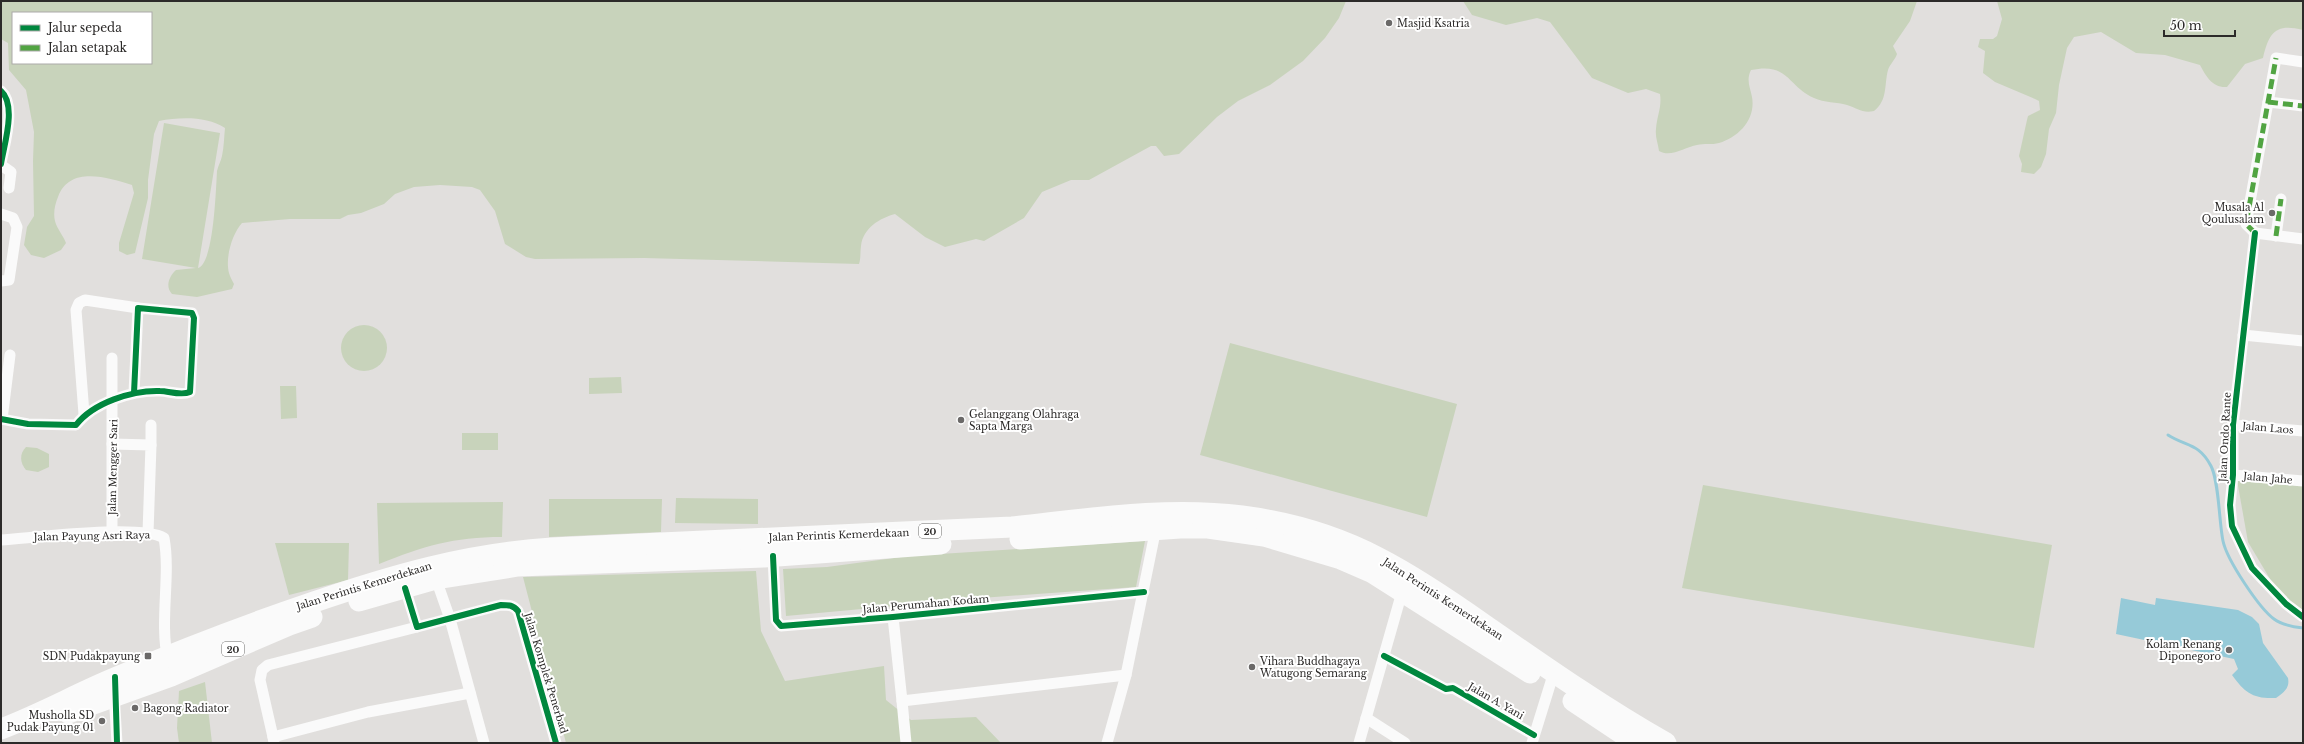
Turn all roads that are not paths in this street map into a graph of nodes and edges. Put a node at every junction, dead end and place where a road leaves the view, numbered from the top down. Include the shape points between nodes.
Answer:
1 (2303, 62) edge
2 (1, 91) edge
3 (2268, 102) junction
4 (2303, 106) edge
5 (1, 165) edge
6 (9, 188) dead end
7 (2281, 199) dead end
8 (1, 214) edge
9 (2255, 233) junction
10 (2276, 236) junction
11 (2303, 239) edge
12 (1, 281) edge
13 (138, 308) junction
14 (2243, 335) junction
15 (2303, 341) edge
16 (10, 356) dead end
17 (112, 358) dead end
18 (134, 393) junction
19 (114, 401) junction
20 (84, 414) junction
21 (2, 419) edge
22 (151, 424) dead end
23 (2233, 425) junction
24 (2303, 432) edge
25 (112, 444) junction
26 (151, 445) junction
27 (2233, 475) junction
28 (2303, 481) edge
29 (1156, 528) junction
30 (112, 533) junction
31 (148, 533) junction
32 (992, 534) junction
33 (1, 540) edge
34 (773, 556) junction
35 (436, 579) junction
36 (402, 581) junction
37 (1144, 592) junction
38 (1402, 592) junction
39 (2303, 616) edge
40 (893, 617) junction
41 (450, 619) junction
42 (417, 628) junction
43 (167, 656) junction
44 (1384, 656) junction
45 (1126, 675) junction
46 (172, 676) junction
47 (1551, 678) junction
48 (114, 686) junction
49 (470, 693) junction
50 (902, 701) junction
51 (1366, 718) junction
52 (1, 729) edge
53 (1533, 739) edge
54 (274, 740) edge
55 (2, 743) edge
56 (116, 743) edge
57 (484, 743) edge
58 (556, 743) edge
59 (906, 743) edge
60 (1108, 743) edge
61 (1359, 743) edge
62 (1405, 743) edge
63 (1636, 743) edge
64 (1666, 743) edge

1 - 3 street via 2276,58
2 - 5 street via 6,95 10,108
3 - 4 street
3 - 9 street via 2246,224
5 - 6 street via 11,172
7 - 10 street
8 - 12 street via 13,218 17,227 9,280
9 - 10 street
9 - 14 street, Jalan Ondo Rante
10 - 11 street
13 - 18 street
13 - 18 street, Jalan Mengger Sari via 192,313 194,318 190,392
13 - 20 street via 85,300 79,303 76,310
14 - 15 street
14 - 23 street, Jalan Ondo Rante
16 - 21 street
17 - 19 street, Jalan Mengger Sari
18 - 19 street, Jalan Mengger Sari
19 - 20 street, Jalan Mengger Sari
19 - 25 street, Jalan Mengger Sari
20 - 21 street, Jalan Mengger Sari via 76,425 28,424
22 - 26 street
23 - 24 street, Jalan Laos
23 - 27 street, Jalan Ondo Rante
25 - 26 street
25 - 30 street, Jalan Mengger Sari
26 - 31 street
27 - 28 street, Jalan Jahe
27 - 39 street, Jalan Ondo Rante via 2230,505 2232,526 2240,546 2252,568 2286,604
29 - 32 highway, Jalan Perintis Kemerdekaan / 20 via 1050,538
29 - 37 street
29 - 38 highway, Jalan Perintis Kemerdekaan / 20 via 1208,528 1264,536 1341,559 1371,572
30 - 31 street, Jalan Payung Asri Raya
30 - 33 street, Jalan Payung Asri Raya via 47,535
31 - 43 street, Jalan Payung Asri Raya via 164,538 166,546
32 - 34 highway, Jalan Perintis Kemerdekaan / 20
32 - 36 highway, Jalan Perintis Kemerdekaan / 20 via 517,550 439,563
32 - 47 highway, Jalan Perintis Kemerdekaan / 20 via 1179,512 1268,520 1337,540 1378,557 1416,579
34 - 35 highway, Jalan Perintis Kemerdekaan / 20 via 547,564
34 - 40 street, Jalan Perumahan Kodam via 776,620 782,626
35 - 36 highway, Jalan Perintis Kemerdekaan / 20
35 - 41 street
36 - 42 street
36 - 43 highway, Jalan Perintis Kemerdekaan / 20 via 284,611
36 - 46 highway, Jalan Perintis Kemerdekaan / 20 via 289,625
37 - 40 street, Jalan Perumahan Kodam
37 - 45 street
38 - 44 street
38 - 47 highway, Jalan Perintis Kemerdekaan / 20
40 - 50 street, Jalan Perumahan Kodam
41 - 42 street, Jalan Komplek Penerbad
41 - 49 street
41 - 58 street, Jalan Komplek Penerbad via 501,605 510,605 518,611
42 - 54 street, Jalan Komplek Penerbad via 268,664 262,670 260,680
43 - 46 street, Jalan Payung Asri Raya
43 - 48 highway, Jalan Perintis Kemerdekaan / 20
44 - 51 street
44 - 53 street, Jalan A. Yani via 1446,689 1453,688
45 - 50 street
45 - 60 street
46 - 48 highway, Jalan Perintis Kemerdekaan / 20
47 - 53 street
47 - 63 highway, Jalan Perintis Kemerdekaan / 20
47 - 64 highway, Jalan Perintis Kemerdekaan / 20
48 - 52 highway, Jalan Perintis Kemerdekaan / 20
48 - 55 highway, Jalan Perintis Kemerdekaan / 20 via 62,715
48 - 56 street
49 - 54 street, Jalan Komplek Penerbad via 368,712
49 - 57 street
50 - 59 street, Jalan Perumahan Kodam
51 - 61 street
51 - 62 street

